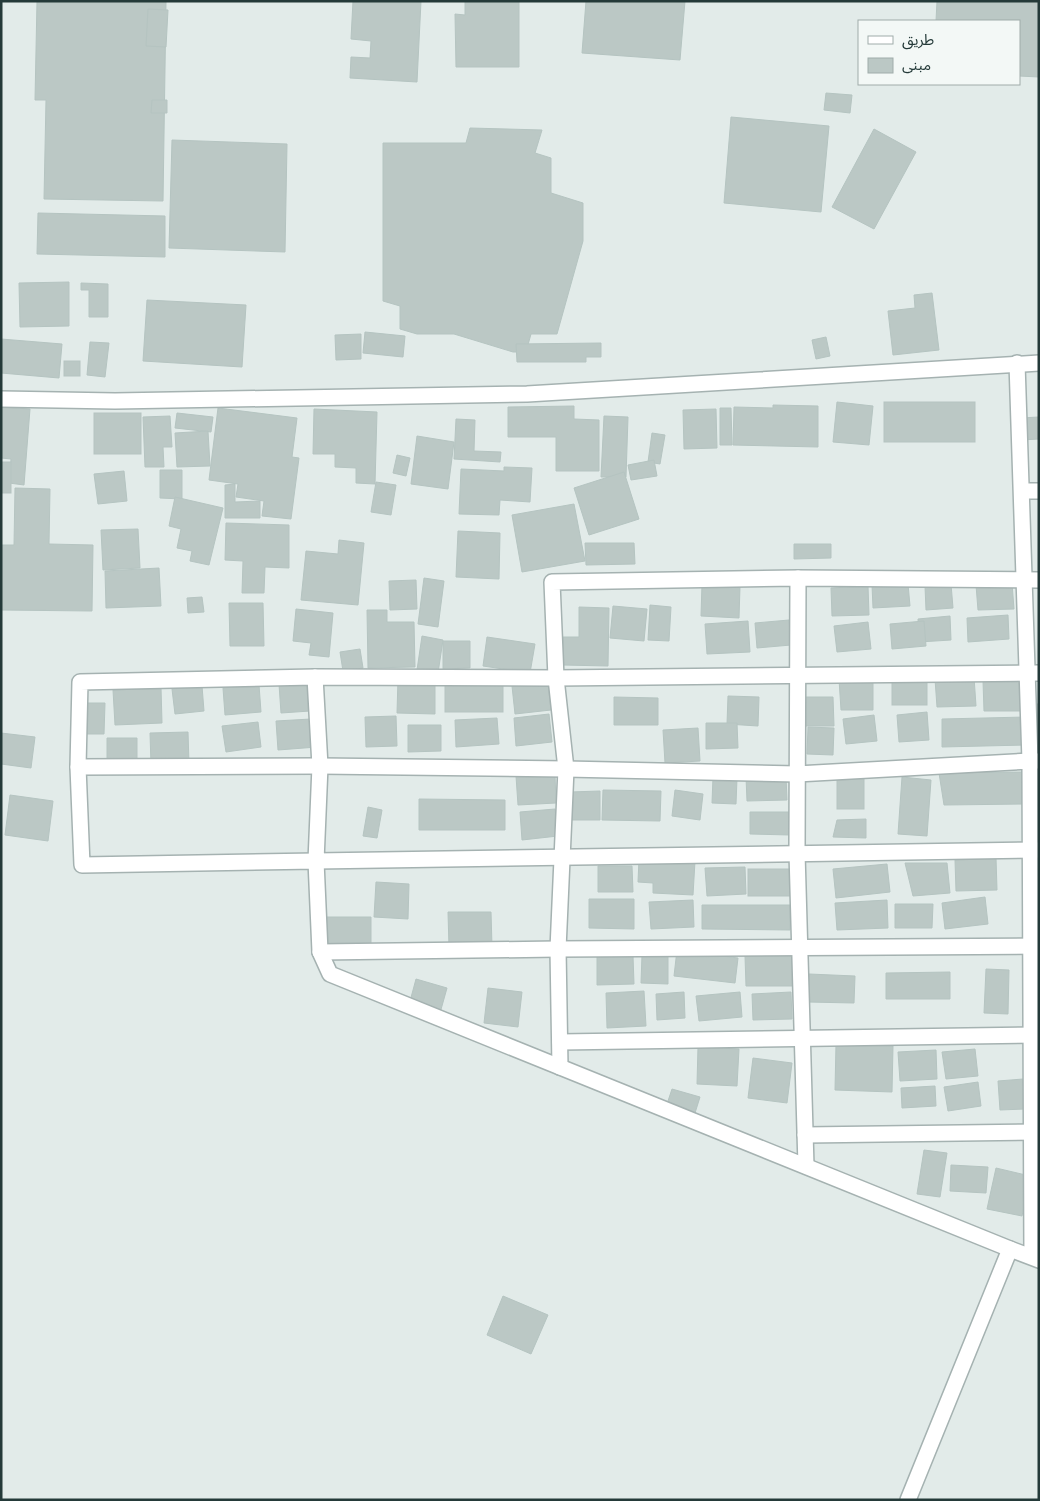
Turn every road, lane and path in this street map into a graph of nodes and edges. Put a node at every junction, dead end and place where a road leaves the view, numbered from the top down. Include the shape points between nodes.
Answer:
1 (1039, 363) edge
2 (1017, 364) junction
3 (1, 399) edge
4 (1022, 491) junction
5 (1039, 491) edge
6 (798, 578) junction
7 (1032, 580) edge
8 (1034, 673) edge
9 (796, 676) junction
10 (315, 677) junction
11 (556, 678) junction
12 (1034, 761) edge
13 (320, 766) junction
14 (78, 767) junction
15 (566, 769) junction
16 (798, 774) junction
17 (1035, 850) edge
18 (797, 853) junction
19 (561, 856) junction
20 (316, 861) junction
21 (1035, 946) edge
22 (800, 948) junction
23 (558, 949) junction
24 (320, 952) junction
25 (1035, 1035) edge
26 (802, 1038) junction
27 (560, 1042) junction
28 (560, 1067) junction
29 (1035, 1132) edge
30 (805, 1135) junction
31 (806, 1166) junction
32 (1035, 1220) edge
33 (1010, 1249) junction
34 (1035, 1259) edge
35 (908, 1500) edge

1 - 2 street
2 - 3 street via 527,394 115,402
2 - 4 street
4 - 5 street
4 - 7 street
6 - 7 street
6 - 9 street
6 - 11 street via 552,582
7 - 8 street
8 - 9 street
8 - 12 street
9 - 11 street
9 - 16 street
10 - 11 street
10 - 13 street
10 - 14 street via 80,682
11 - 15 street
12 - 16 street
12 - 17 street
13 - 14 street
13 - 15 street
13 - 20 street
14 - 20 street via 82,865
15 - 16 street
15 - 19 street
16 - 18 street
17 - 18 street
17 - 21 street
18 - 19 street
18 - 22 street
19 - 20 street
19 - 23 street
20 - 24 street
21 - 22 street
21 - 25 street
22 - 23 street
22 - 26 street
23 - 24 street
23 - 27 street
24 - 28 street via 330,974
25 - 26 street
25 - 29 street
26 - 27 street
26 - 30 street
27 - 28 street
28 - 31 street
29 - 30 street
29 - 32 street
30 - 31 street
31 - 33 street
32 - 34 street
33 - 34 street
33 - 35 street

